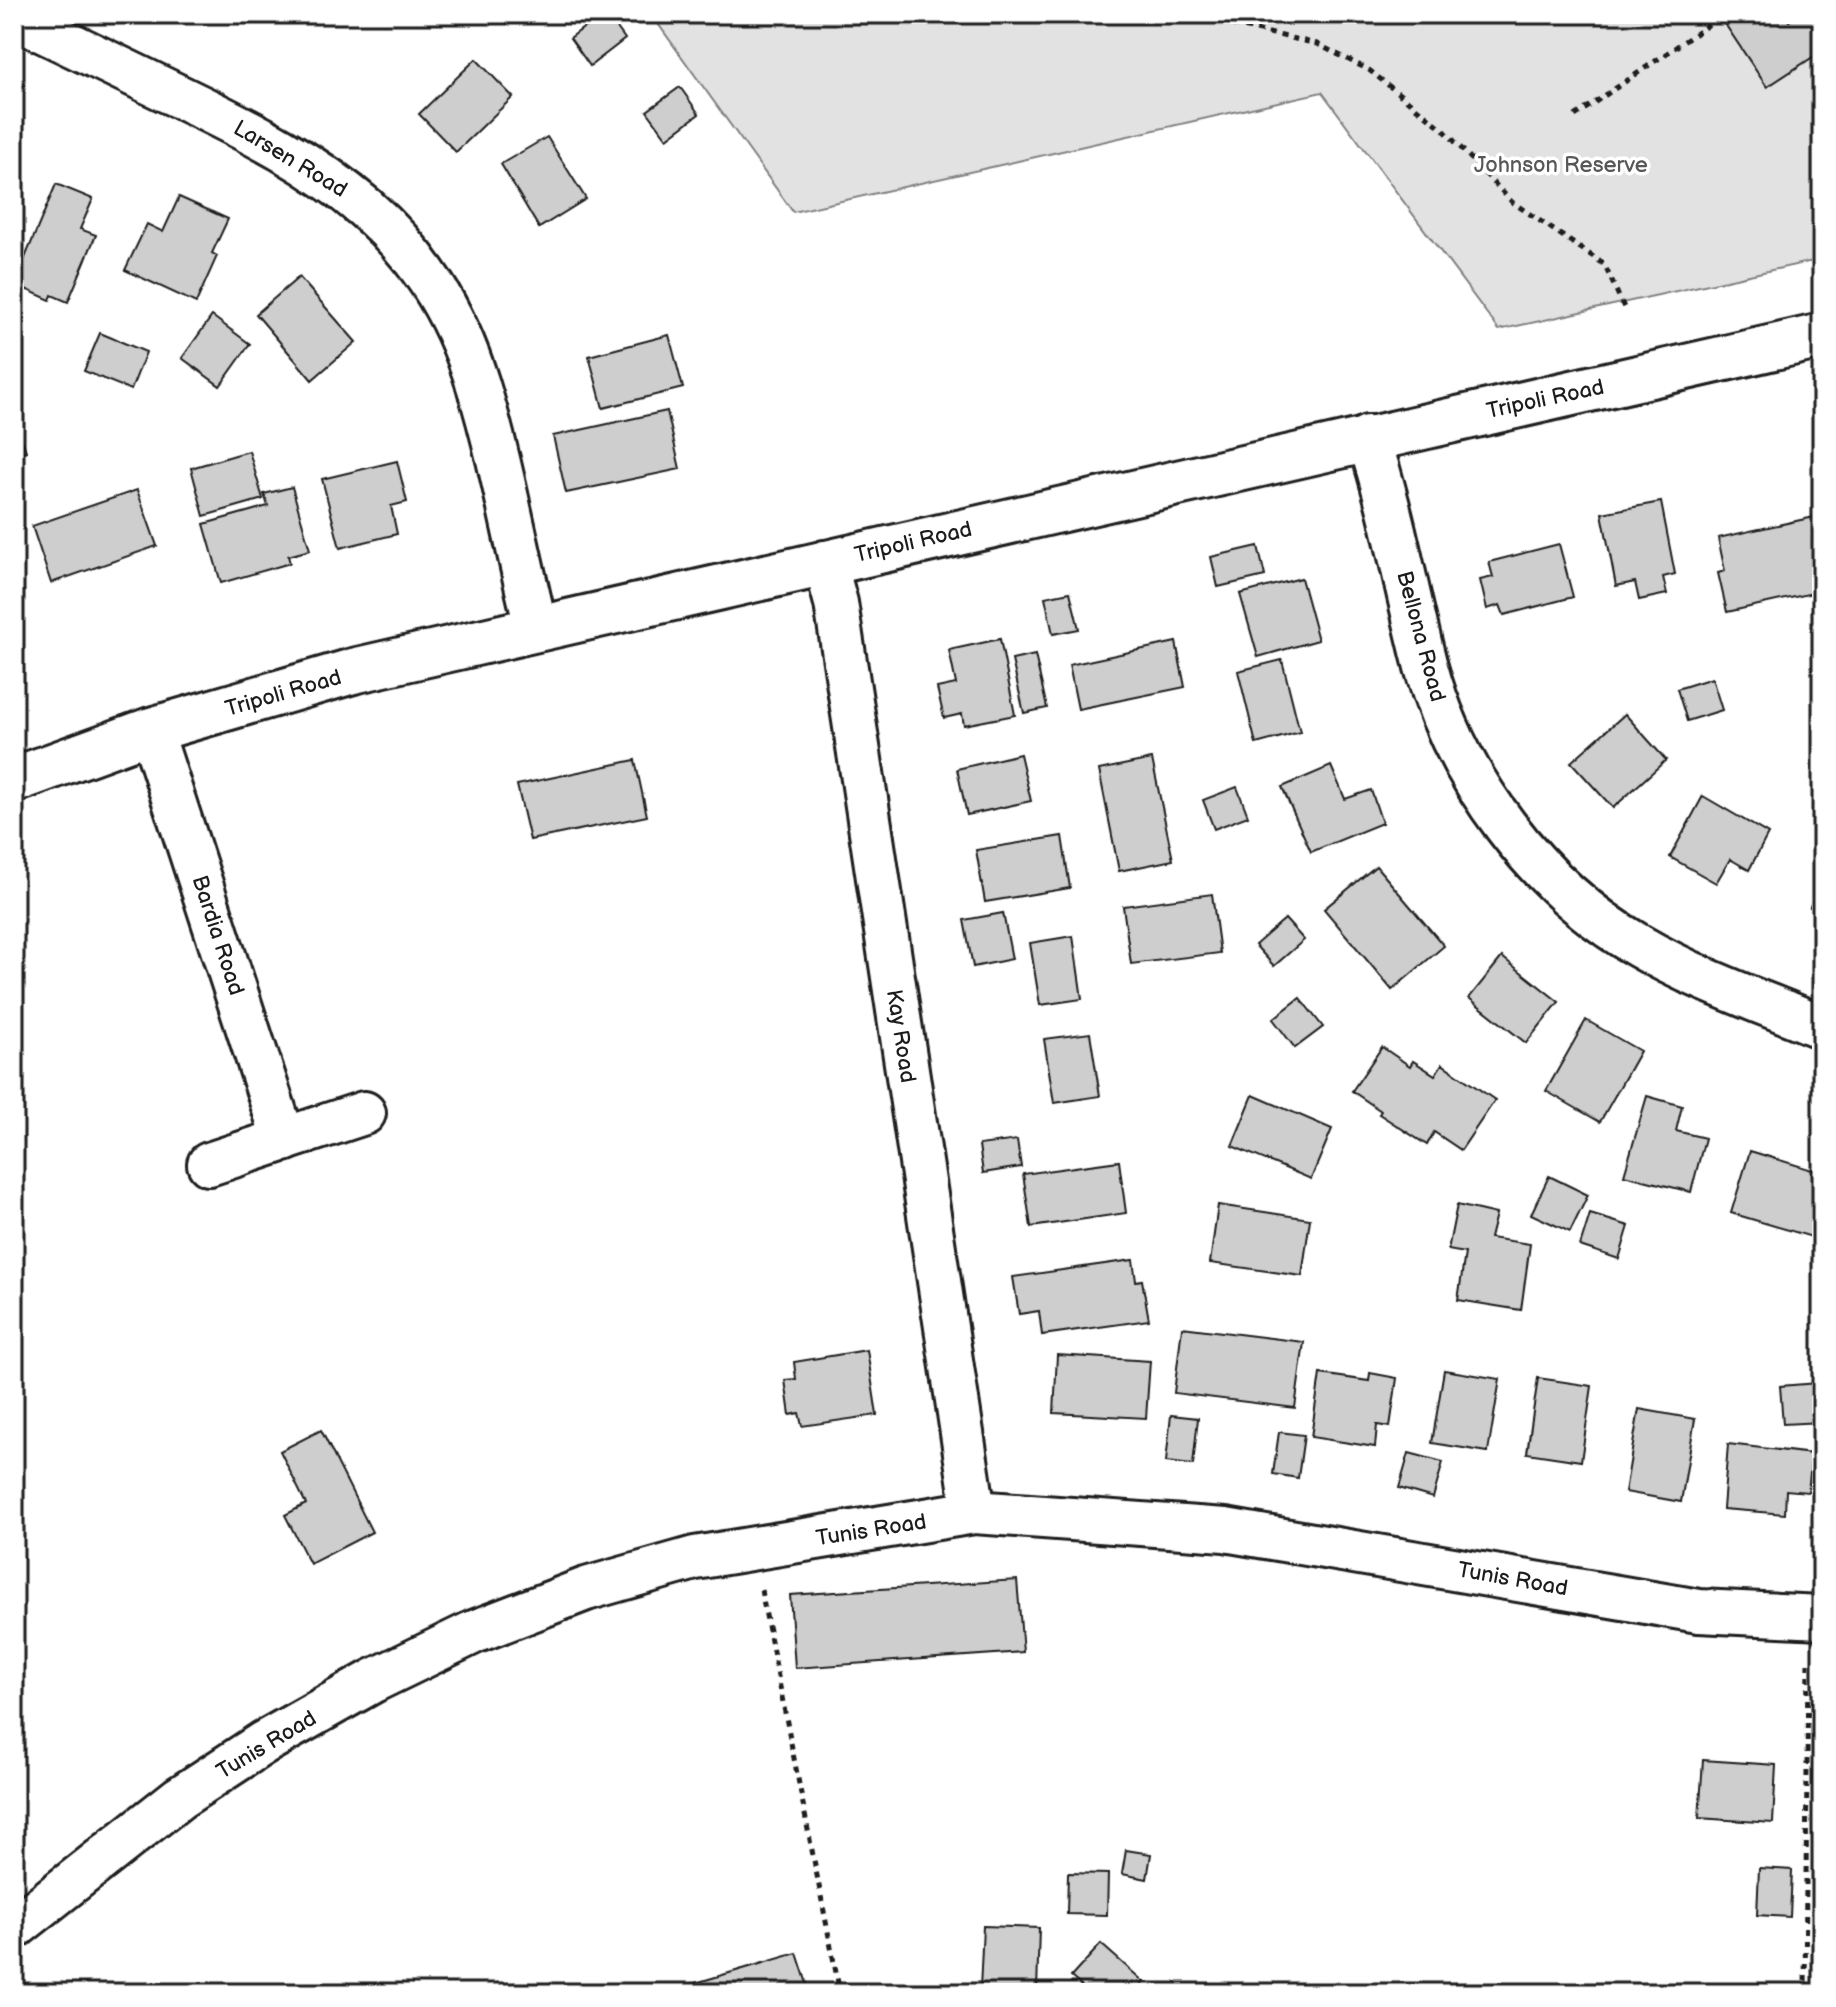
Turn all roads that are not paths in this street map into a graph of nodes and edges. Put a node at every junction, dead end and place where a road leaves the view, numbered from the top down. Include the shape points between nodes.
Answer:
1 (14, 17) edge
2 (1822, 336) edge
3 (1368, 437) junction
4 (825, 562) junction
5 (536, 627) junction
6 (151, 730) junction
7 (14, 780) edge
8 (1822, 1027) edge
9 (364, 1113) dead end
10 (284, 1140) junction
11 (209, 1164) dead end
12 (974, 1512) junction
13 (1815, 1631) edge
14 (14, 1928) edge

1 - 5 street, Larsen Road via 273,142 351,193 405,246 450,317 478,384
2 - 3 street, Tripoli Road
3 - 4 street, Tripoli Road
3 - 8 street, Bellona Road via 1435,692 1462,755 1512,834 1554,879 1636,944 1689,973
4 - 5 street, Tripoli Road
4 - 12 street, Kay Road via 836,603
5 - 6 street, Tripoli Road via 353,671
6 - 7 street, Tripoli Road
6 - 10 street, Bardia Road
9 - 10 street
10 - 11 street
12 - 13 street, Tunis Road via 1225,1530
12 - 14 street, Tunis Road via 695,1558 611,1580 474,1632 263,1743 179,1798

